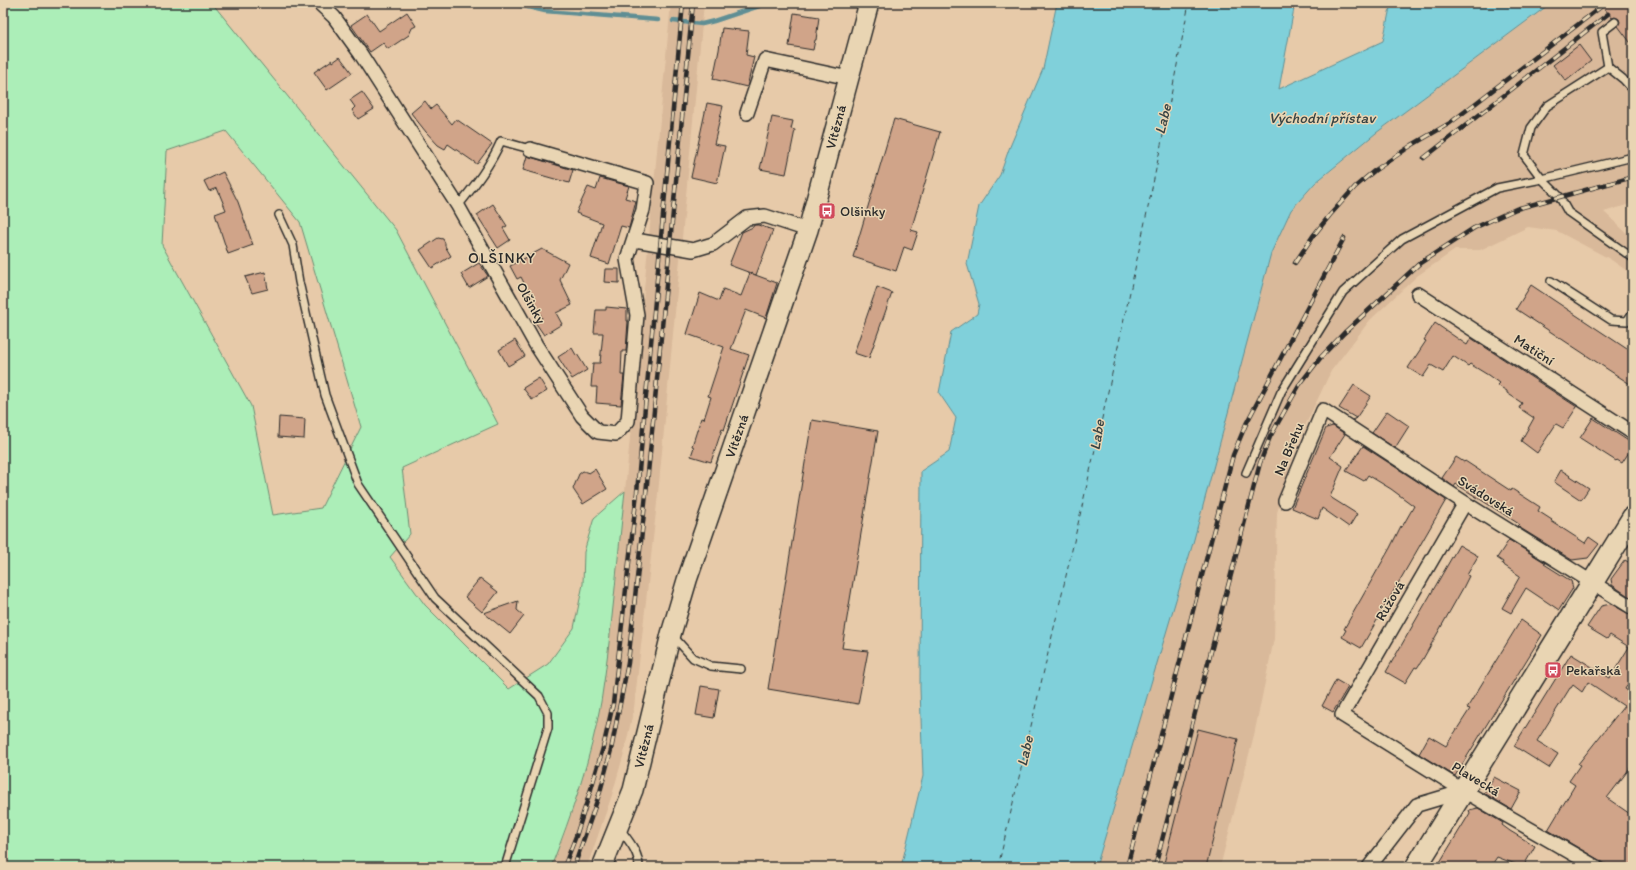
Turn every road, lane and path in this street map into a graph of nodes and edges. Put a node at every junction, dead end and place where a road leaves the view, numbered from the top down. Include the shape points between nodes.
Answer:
1 (319, 3) edge
2 (869, 3) edge
3 (1615, 22) dead end
4 (1608, 67) junction
5 (849, 78) junction
6 (1633, 90) edge
7 (747, 113) dead end
8 (530, 149) joint
9 (1633, 157) edge
10 (1542, 180) junction
11 (458, 206) junction
12 (279, 215) dead end
13 (808, 230) junction
14 (635, 240) junction
15 (1633, 258) edge
16 (1551, 281) dead end
17 (1418, 294) dead end
18 (1633, 312) edge
19 (1323, 410) joint
20 (1633, 433) edge
21 (1246, 473) dead end
22 (1285, 501) dead end
23 (1465, 502) junction
24 (1633, 518) edge
25 (1593, 581) junction
26 (1633, 608) edge
27 (671, 634) junction
28 (741, 669) dead end
29 (1342, 715) joint
30 (1464, 790) junction
31 (619, 828) junction
32 (505, 867) edge
33 (602, 867) edge
34 (639, 867) edge
35 (1369, 867) edge
36 (1416, 867) edge
37 (1596, 867) edge

1 - 11 street, Olšinky via 334,17 360,53
2 - 5 main road, Vítězná
3 - 4 lane via 1602,32
4 - 6 lane
4 - 10 lane via 1547,106 1530,128 1524,155
5 - 7 street via 765,60
5 - 13 main road, Vítězná
8 - 11 lane via 501,141 492,161
8 - 14 street, Olšinky via 647,183
9 - 10 lane
10 - 15 lane via 1559,196 1568,212
10 - 21 lane via 1497,188 1402,240 1343,292 1281,392
11 - 14 street, Olšinky via 536,345 582,416 598,432 616,434 628,420 637,315 628,260
12 - 32 lane via 293,245 325,395 358,484 436,598 539,696 548,713 548,728
13 - 14 street via 765,216 747,218 713,244 693,250
13 - 27 main road, Vítězná via 687,580
16 - 18 lane via 1611,320 1627,320
17 - 20 street, Matiční
19 - 22 street, Na Břehu
19 - 23 street, Svádovská
23 - 25 street, Svádovská
23 - 29 street, Růžová
24 - 25 main road
25 - 26 street, Svádovská
25 - 30 main road
27 - 28 lane via 693,658 711,666
27 - 31 main road, Vítězná via 633,790
29 - 30 street, Plavecká
30 - 35 street via 1417,805
30 - 36 main road
30 - 37 street, Plavecká
31 - 33 main road, Vítězná
31 - 34 lane via 632,844 638,856

